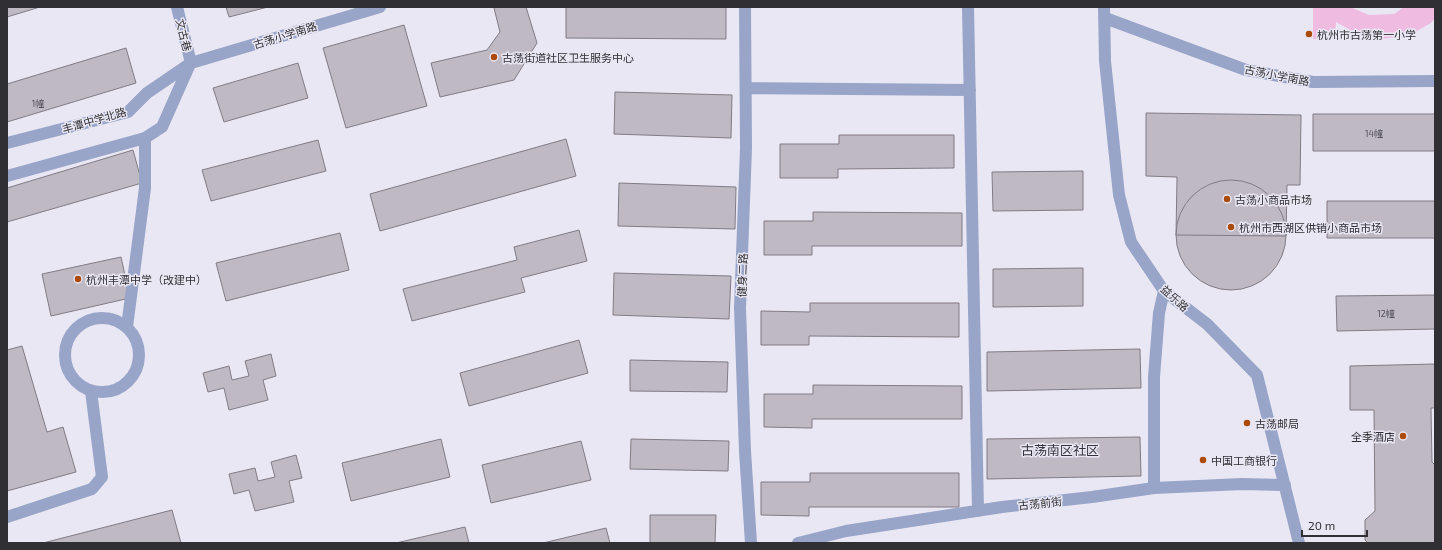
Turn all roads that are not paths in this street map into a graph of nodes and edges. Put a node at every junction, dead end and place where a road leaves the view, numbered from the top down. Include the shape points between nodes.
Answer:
1 (177, 7) edge
2 (380, 7) edge
3 (745, 7) edge
4 (968, 7) edge
5 (1104, 12) edge
6 (191, 63) junction
7 (1435, 81) edge
8 (746, 88) junction
9 (970, 90) junction
10 (145, 138) junction
11 (7, 143) edge
12 (7, 176) edge
13 (1164, 292) junction
14 (127, 327) junction
15 (91, 391) junction
16 (1285, 485) junction
17 (1154, 488) junction
18 (978, 511) junction
19 (7, 518) edge
20 (751, 543) edge
21 (798, 543) edge
22 (1299, 543) edge

1 - 6 street, 文古巷
2 - 6 street, 古荡小学南路
3 - 8 street, 健身二路
4 - 9 street
5 - 7 street, 古荡小学南路 via 1246,70 1313,82
5 - 13 street, 益乐路 via 1105,61 1119,195 1131,242
6 - 10 street via 162,126
6 - 11 street, 丰潭中学北路 via 147,93 128,112
8 - 9 street
8 - 20 street, 健身二路 via 740,308
9 - 18 street
10 - 12 street
10 - 14 street via 145,188
13 - 16 street, 益乐路 via 1207,324 1257,375
13 - 17 street via 1158,313 1154,377
14 - 15 street via 136,337 140,349 135,374 127,384 116,390 103,393
14 - 15 street via 106,318 94,319 82,324 73,332 65,354 66,366 80,385
15 - 19 street via 102,477 92,489
16 - 17 street, 古荡前街
16 - 22 street, 益乐路
17 - 18 street, 古荡前街
18 - 21 street, 古荡前街 via 846,531

